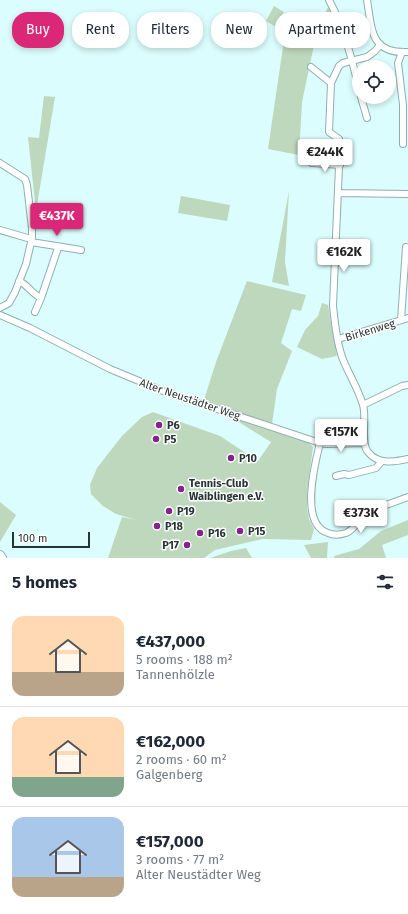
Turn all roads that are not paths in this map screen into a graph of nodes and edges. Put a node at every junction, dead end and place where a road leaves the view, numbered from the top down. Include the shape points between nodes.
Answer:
1 (367, 0) edge
2 (331, 2) edge
3 (380, 45) junction
4 (405, 52) edge
5 (352, 60) junction
6 (311, 67) dead end
7 (331, 82) junction
8 (363, 104) edge
9 (367, 118) dead end
10 (404, 144) dead end
11 (0, 162) edge
12 (312, 163) dead end
13 (340, 164) junction
14 (338, 193) junction
15 (408, 194) edge
16 (0, 230) edge
17 (31, 241) junction
18 (58, 246) junction
19 (406, 247) dead end
20 (81, 250) dead end
21 (19, 281) junction
22 (41, 298) junction
23 (0, 308) edge
24 (35, 312) dead end
25 (0, 315) edge
26 (408, 318) edge
27 (401, 320) junction
28 (338, 340) junction
29 (408, 385) edge
30 (363, 405) junction
31 (320, 442) junction
32 (364, 443) junction
33 (408, 459) edge
34 (382, 461) junction
35 (336, 476) dead end
36 (408, 497) edge
37 (0, 556) edge
38 (2, 558) edge

1 - 3 street via 373,33
2 - 5 street
3 - 4 street via 391,51
3 - 5 street via 367,57
4 - 10 street via 398,63
5 - 7 street via 339,66
6 - 7 street
7 - 13 street via 330,132 339,139
8 - 9 street
11 - 17 street via 25,179 32,228
12 - 13 street
13 - 14 street
14 - 15 street
14 - 28 street via 333,306
16 - 17 street
17 - 18 street
17 - 21 street
18 - 20 street
18 - 22 street
19 - 27 street, Birkenweg
21 - 22 street
21 - 23 street via 12,299
22 - 24 street
25 - 31 street, Alter Neustädter Weg via 110,369 163,391
26 - 27 street, Birkenweg
27 - 28 street, Birkenweg
28 - 30 street
29 - 30 street
30 - 32 street
31 - 32 street, Alter Neustädter Weg
31 - 36 street via 311,500 313,518 318,527 326,532 347,533 366,512
32 - 34 street via 369,454
33 - 34 street
34 - 35 street via 376,468
37 - 38 street

